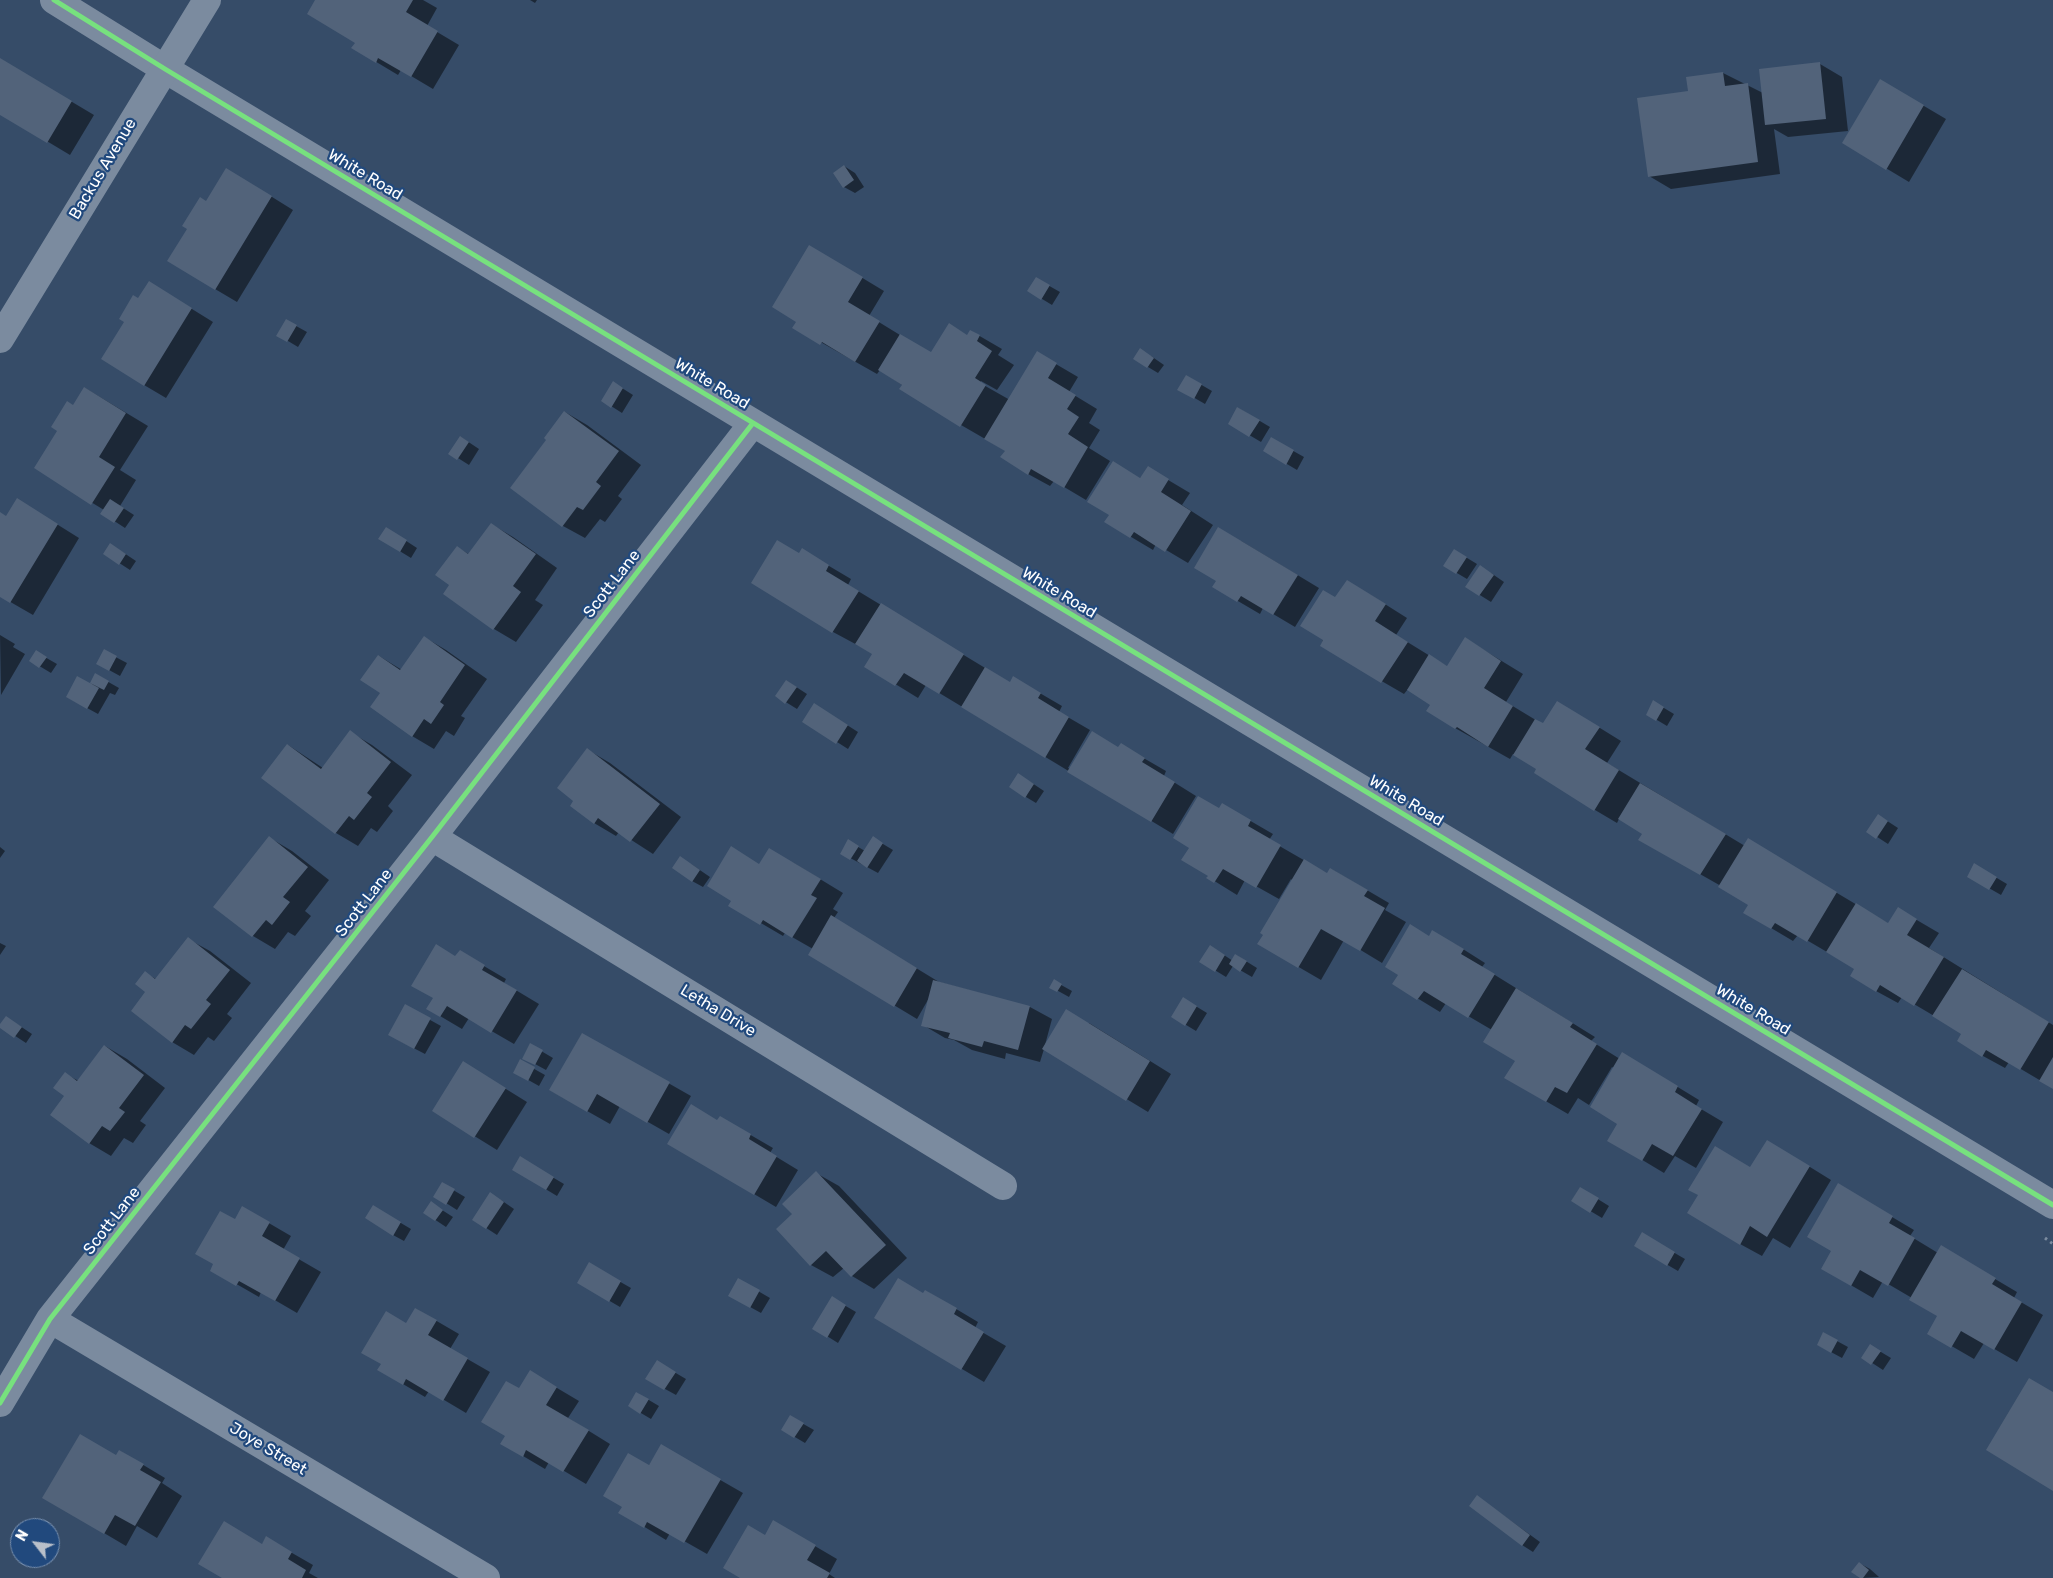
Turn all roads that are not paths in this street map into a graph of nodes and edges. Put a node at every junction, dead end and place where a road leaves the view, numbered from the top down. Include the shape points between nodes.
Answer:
1 (54, 0) edge
2 (207, 0) edge
3 (165, 69) junction
4 (0, 339) edge
5 (753, 423) junction
6 (432, 837) junction
7 (1003, 1186) dead end
8 (2053, 1205) edge
9 (50, 1319) junction
10 (0, 1403) edge
11 (486, 1578) edge

1 - 3 street, White Road
2 - 3 street, Backus Avenue
3 - 4 street, Backus Avenue
3 - 5 street, White Road
5 - 6 street, Scott Lane
5 - 8 street, White Road
6 - 7 street, Letha Drive
6 - 9 street, Scott Lane
9 - 10 street, Scott Lane
9 - 11 street, Joye Street

